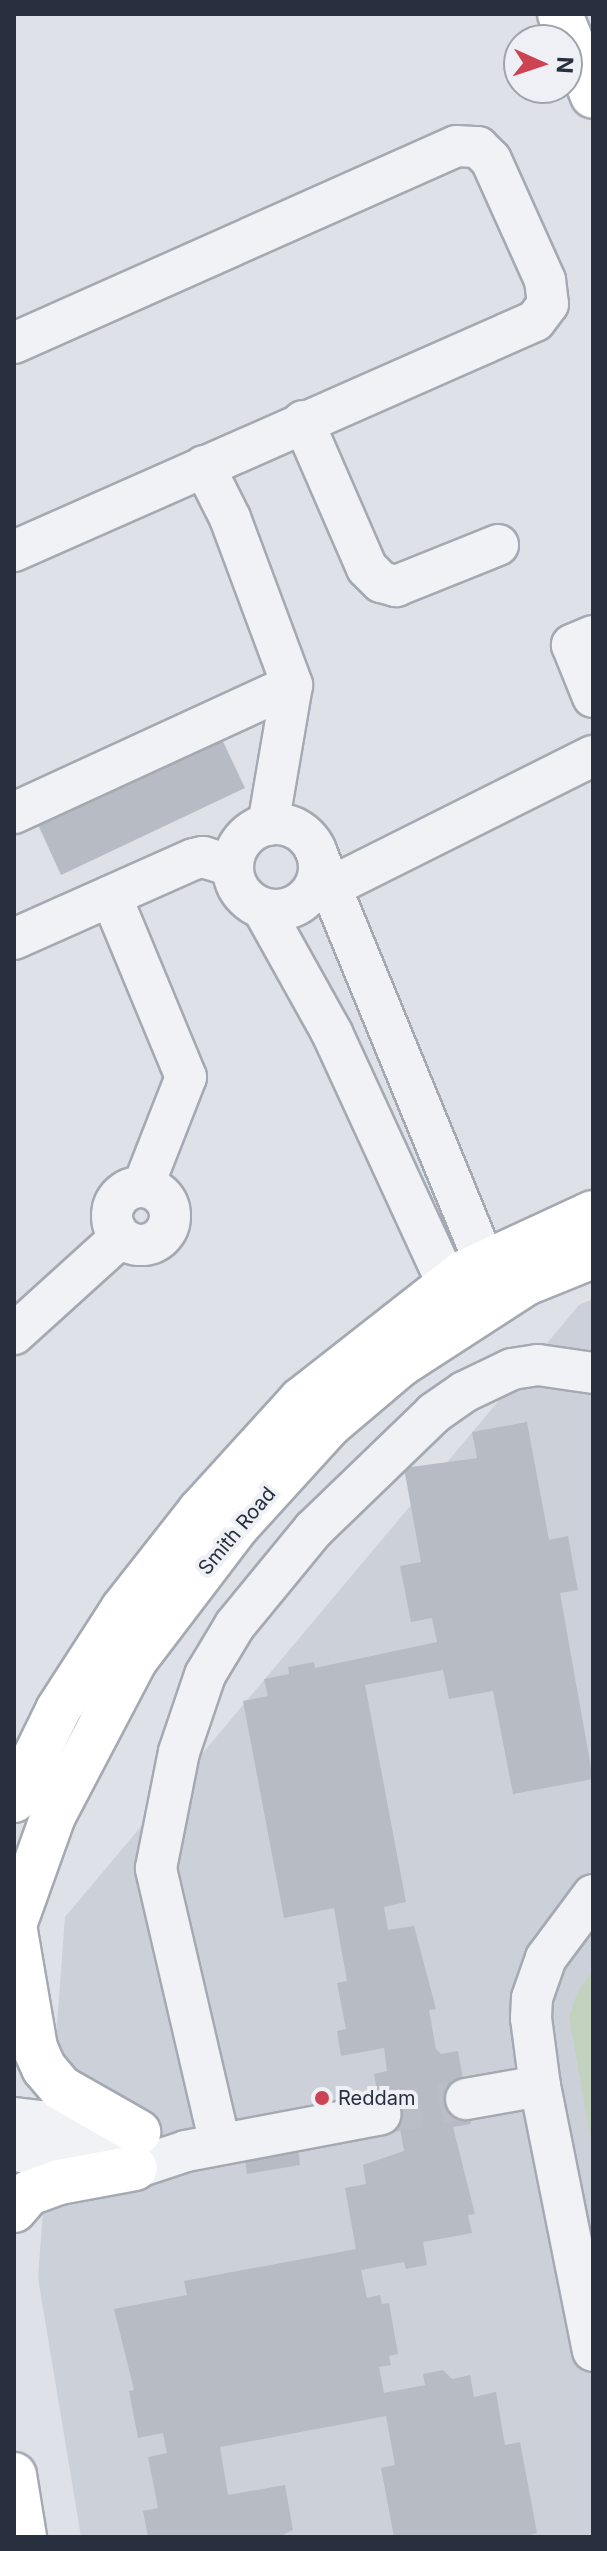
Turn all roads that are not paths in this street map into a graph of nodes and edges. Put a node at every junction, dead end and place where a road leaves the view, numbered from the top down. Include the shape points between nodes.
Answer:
1 (560, 14) edge
2 (593, 96) edge
3 (14, 343) edge
4 (303, 421) junction
5 (204, 466) junction
6 (498, 545) dead end
7 (14, 551) edge
8 (593, 636) edge
9 (292, 685) junction
10 (593, 697) edge
11 (593, 756) edge
12 (14, 813) edge
13 (268, 825) junction
14 (315, 849) junction
15 (232, 866) junction
16 (329, 888) junction
17 (111, 896) junction
18 (263, 909) junction
19 (18, 928) edge
20 (593, 1213) edge
21 (593, 1256) edge
22 (474, 1293) junction
23 (15, 1331) edge
24 (593, 1373) edge
25 (120, 1649) junction
26 (14, 1800) edge
27 (593, 1895) edge
28 (14, 1925) edge
29 (540, 2086) junction
30 (466, 2099) tunnel mouth
31 (381, 2114) tunnel mouth
32 (14, 2118) edge
33 (203, 2148) junction
34 (137, 2150) junction
35 (14, 2151) edge
36 (14, 2210) edge
37 (593, 2351) edge
38 (14, 2475) edge
39 (24, 2537) edge

1 - 2 main road
3 - 4 lane via 456,146 478,147 491,160 545,280 548,304 535,321
4 - 5 lane
4 - 6 lane via 367,568 381,582 396,586
5 - 7 lane
5 - 9 lane via 230,518
8 - 10 lane via 572,645
9 - 12 lane
9 - 13 lane
11 - 16 lane
13 - 14 lane via 296,828
13 - 15 lane via 243,839
14 - 16 lane
14 - 18 lane via 319,877 304,901 278,911
15 - 17 lane via 203,857
15 - 18 lane via 241,893
16 - 22 lane
17 - 19 lane
17 - 23 lane via 186,1077 143,1187 167,1202 167,1228 146,1245 121,1237
18 - 22 lane
20 - 22 main road, Smith Road
21 - 22 main road, Smith Road
22 - 25 main road, Smith Road via 301,1400 200,1511
24 - 33 lane via 538,1365 512,1369 434,1413 313,1530 235,1625 205,1675 179,1752 156,1868
25 - 26 main road, Smith Road via 58,1710
25 - 28 main road, Smith Road
27 - 29 lane via 537,1977 531,2018
28 - 34 main road via 35,2048 44,2068
29 - 30 lane
29 - 37 lane
31 - 33 lane
32 - 34 lane
33 - 34 lane
34 - 35 lane
34 - 36 main road via 29,2193
38 - 39 main road

